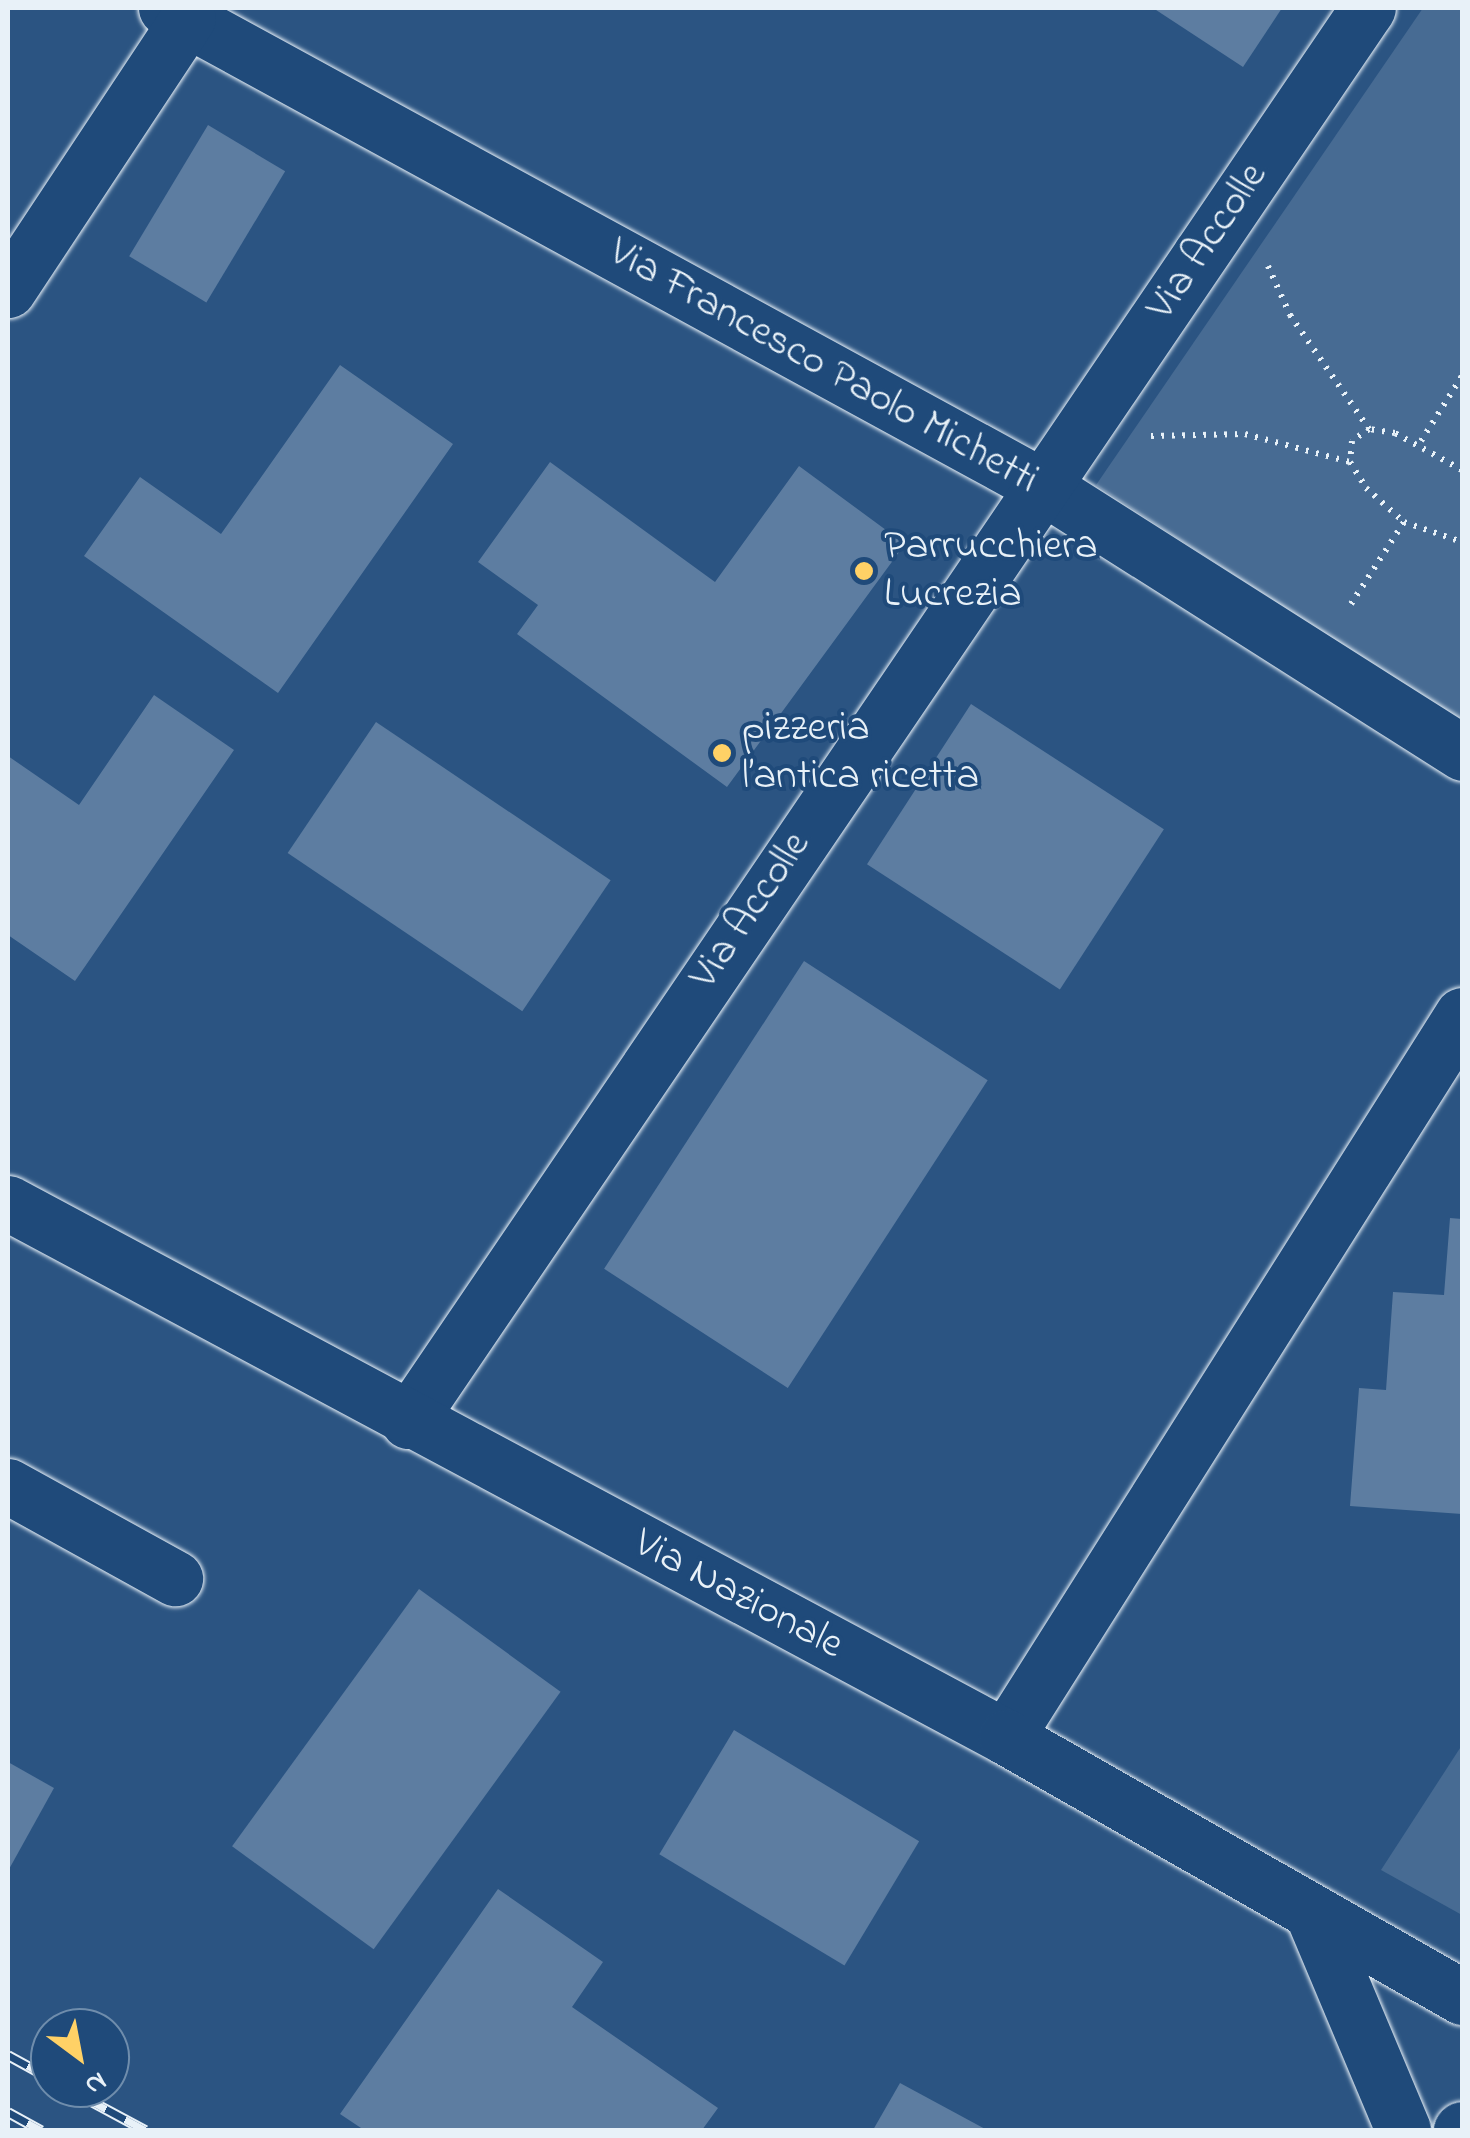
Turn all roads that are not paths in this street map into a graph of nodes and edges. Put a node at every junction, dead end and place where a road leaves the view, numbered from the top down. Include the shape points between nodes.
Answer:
1 (1368, 8) edge
2 (177, 13) edge
3 (8, 290) edge
4 (1042, 486) junction
5 (1462, 753) edge
6 (1462, 1014) edge
7 (8, 1203) edge
8 (408, 1420) junction
9 (8, 1486) edge
10 (175, 1578) dead end
11 (1006, 1737) junction
12 (1312, 1913) junction
13 (1462, 1997) edge
14 (1403, 2130) edge

1 - 4 street, Via Accolle
2 - 3 street
2 - 4 street, Via Francesco Paolo Michetti
4 - 5 street, Via Francesco Paolo Michetti
4 - 8 street, Via Accolle
6 - 11 street
7 - 8 street, Via Nazionale
8 - 11 street, Via Nazionale
9 - 10 street
11 - 12 street, Via Nazionale
12 - 13 street, Via Nazionale
12 - 14 street

